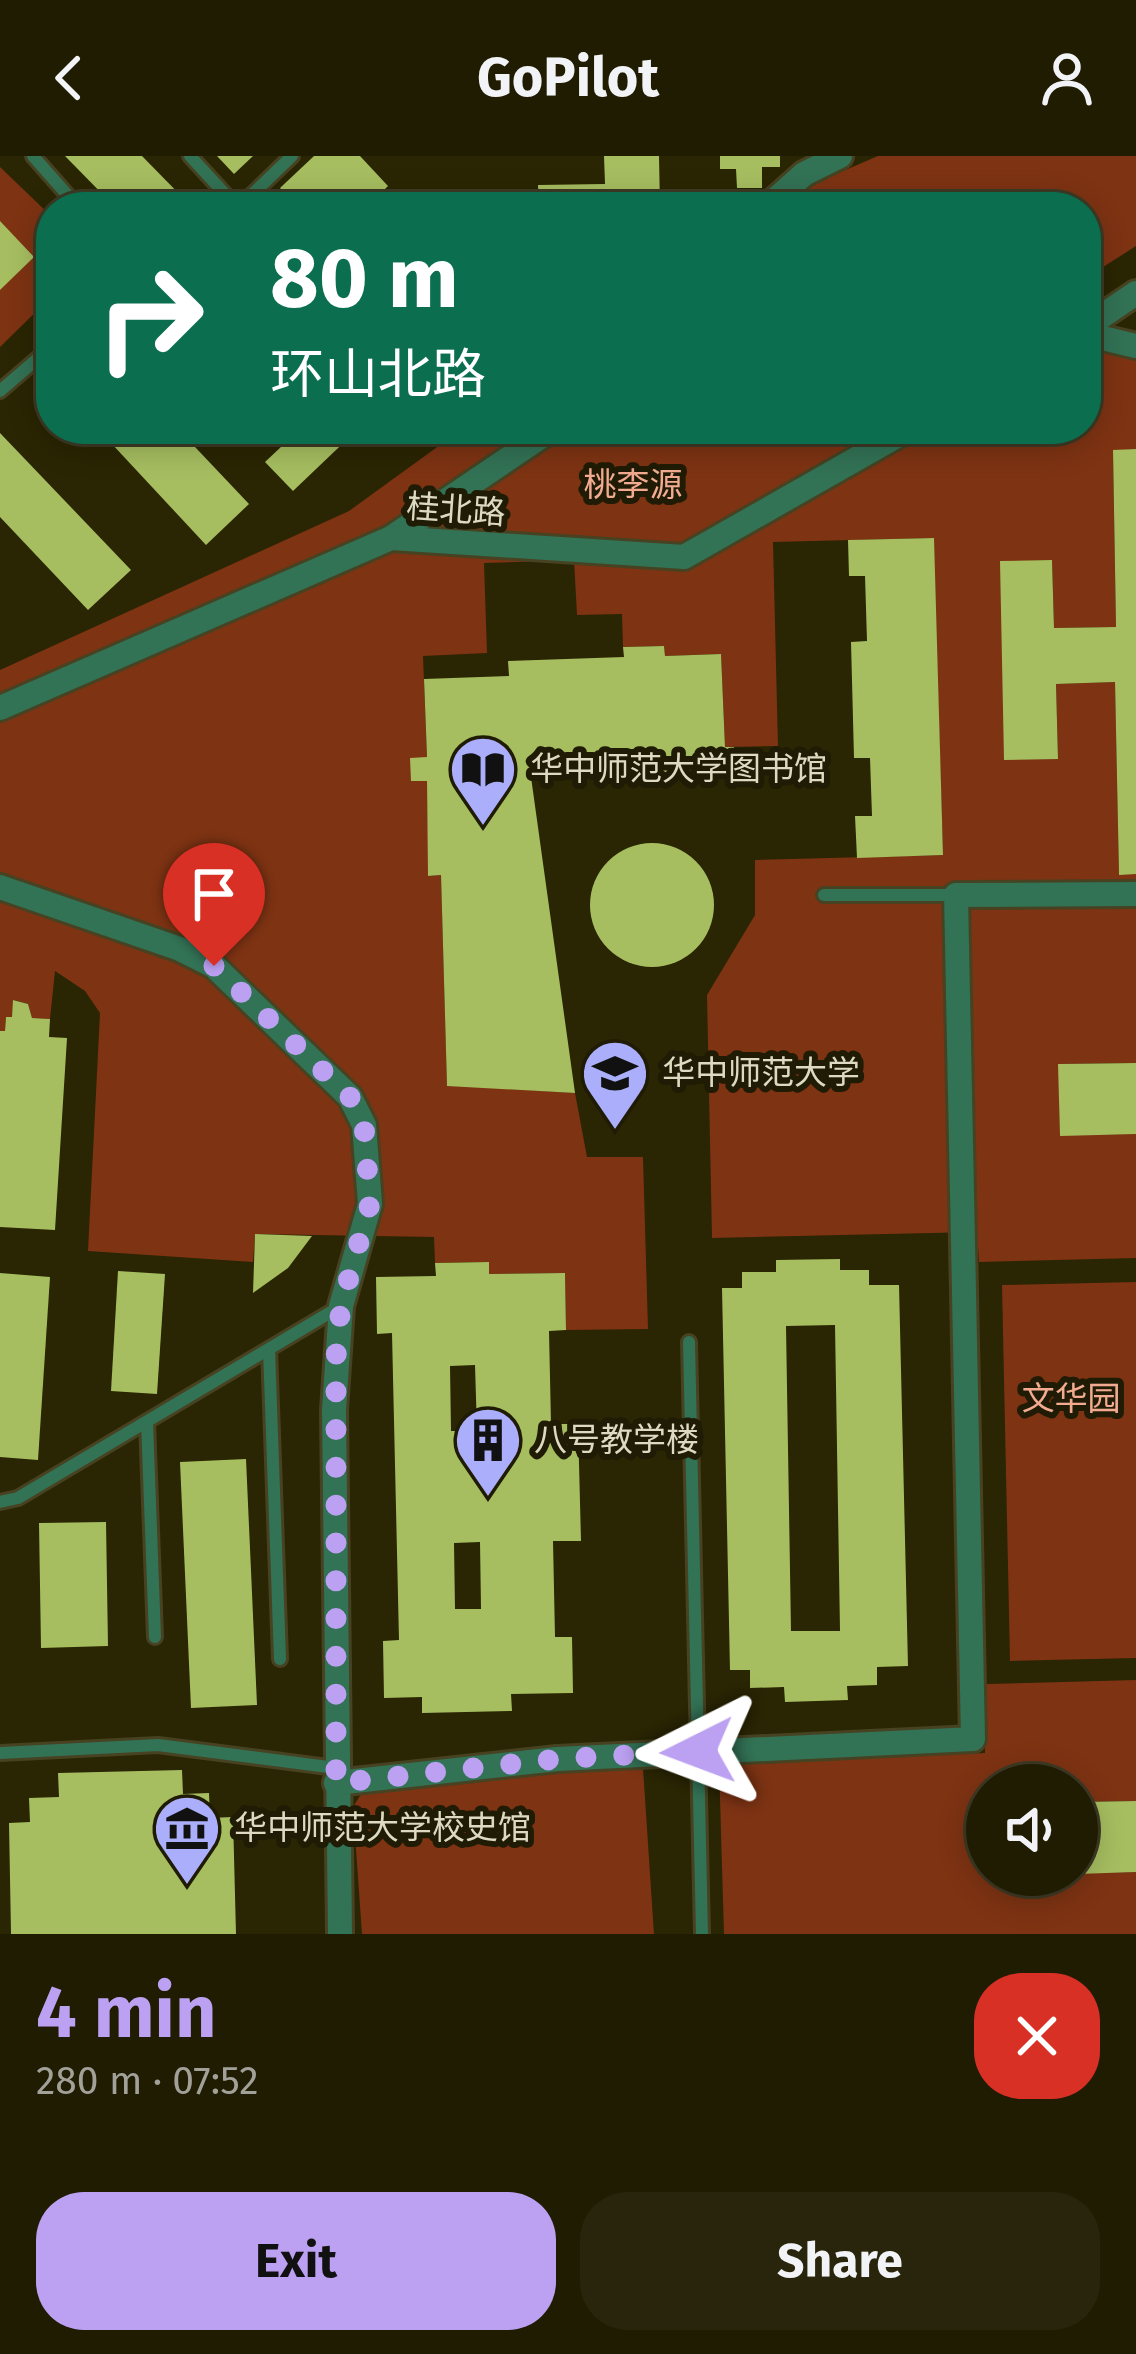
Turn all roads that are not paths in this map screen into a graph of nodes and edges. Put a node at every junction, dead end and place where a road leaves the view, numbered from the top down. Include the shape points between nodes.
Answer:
1 (33, 156) edge
2 (190, 156) edge
3 (292, 156) edge
4 (840, 156) edge
5 (65, 192) edge
6 (224, 192) edge
7 (254, 192) edge
8 (783, 192) edge
9 (1136, 293) edge
10 (1101, 319) edge
11 (1101, 335) edge
12 (1136, 346) edge
13 (36, 360) edge
14 (0, 391) edge
15 (530, 444) edge
16 (883, 444) edge
17 (391, 538) junction
18 (0, 708) edge
19 (0, 887) edge
20 (1136, 894) edge
21 (824, 895) dead end
22 (956, 895) junction
23 (341, 1306) junction
24 (689, 1342) dead end
25 (269, 1349) junction
26 (147, 1422) junction
27 (0, 1502) edge
28 (155, 1637) dead end
29 (280, 1659) dead end
30 (698, 1751) junction
31 (0, 1753) edge
32 (336, 1775) junction
33 (340, 1934) edge
34 (702, 1934) edge

1 - 5 lane
2 - 6 lane
3 - 7 lane
4 - 8 street
9 - 10 street
11 - 12 street
13 - 14 lane
15 - 17 street
16 - 17 street, 桂北路 via 684,557
17 - 18 street, 桂北路
19 - 23 street via 197,956 350,1097 367,1137 370,1204
20 - 22 street
21 - 22 lane
22 - 30 street via 973,1738
23 - 25 lane
23 - 32 street
24 - 30 lane
25 - 26 lane
25 - 29 lane
26 - 27 lane
26 - 28 lane
30 - 32 street
30 - 34 lane
31 - 32 lane via 158,1745
32 - 33 street

